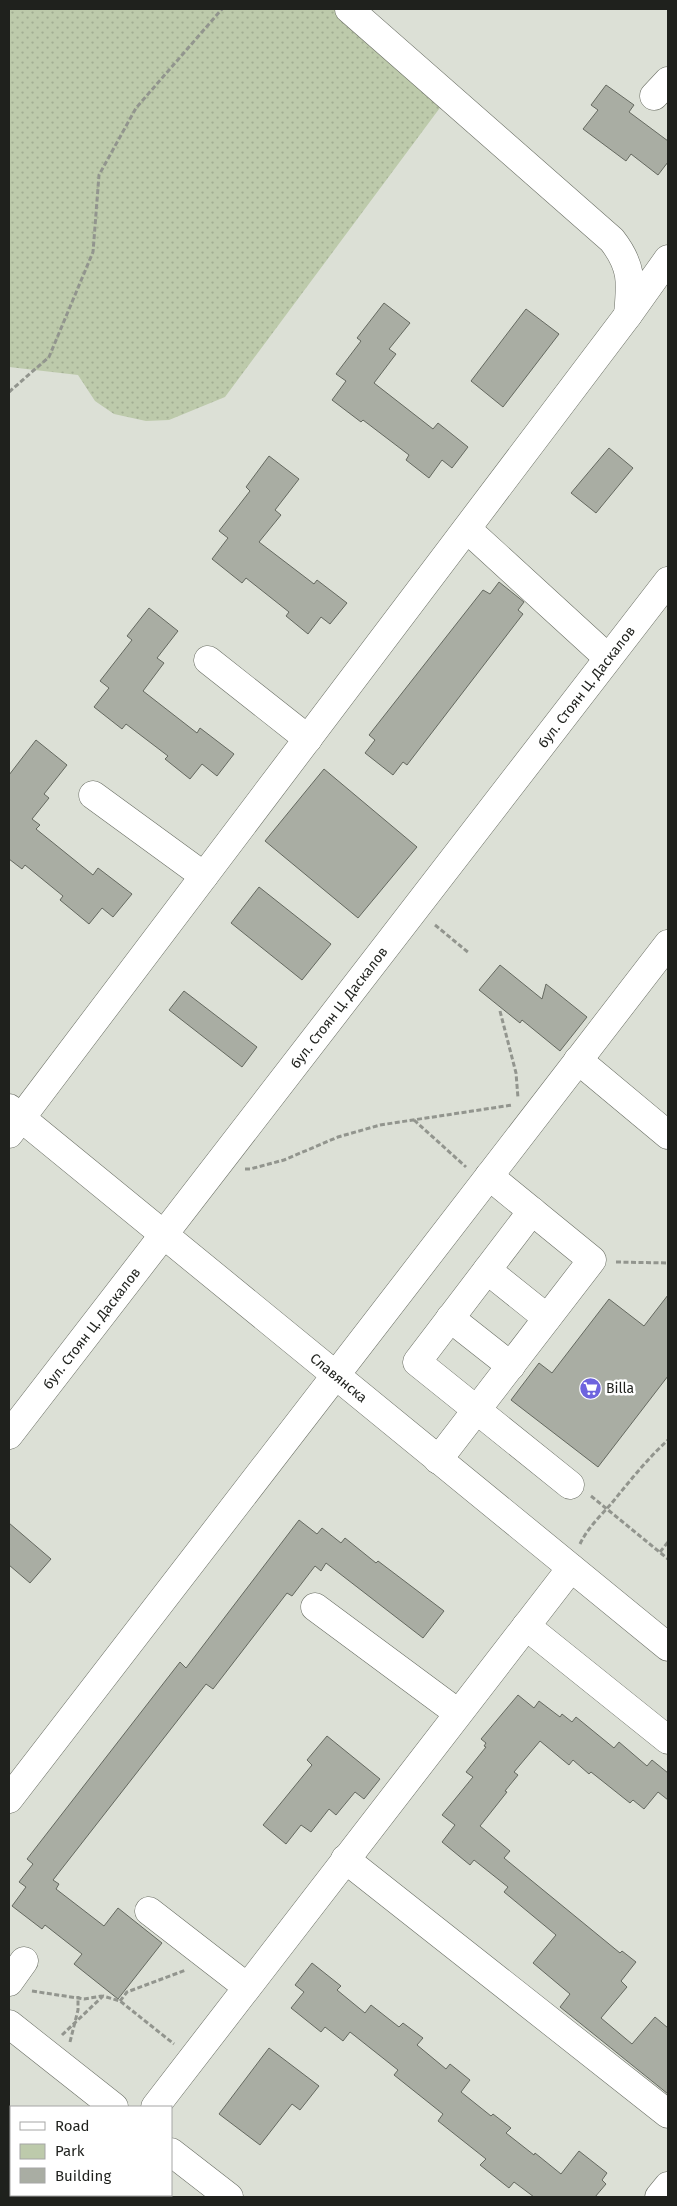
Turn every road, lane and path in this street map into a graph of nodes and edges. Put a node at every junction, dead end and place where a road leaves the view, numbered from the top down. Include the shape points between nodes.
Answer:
1 (222, 9) edge
2 (349, 9) edge
3 (668, 260) edge
4 (628, 315) junction
5 (9, 392) edge
6 (466, 529) junction
7 (668, 581) edge
8 (608, 658) junction
9 (208, 660) dead end
10 (308, 739) junction
11 (93, 795) dead end
12 (204, 876) junction
13 (415, 908) junction
14 (668, 944) edge
15 (468, 952) dead end
16 (500, 1011) dead end
17 (578, 1060) junction
18 (13, 1120) edge
19 (414, 1120) junction
20 (668, 1135) edge
21 (214, 1167) junction
22 (486, 1179) junction
23 (532, 1211) junction
24 (163, 1236) junction
25 (592, 1260) junction
26 (668, 1263) edge
27 (486, 1270) junction
28 (450, 1318) junction
29 (547, 1318) junction
30 (511, 1366) junction
31 (334, 1375) junction
32 (476, 1410) junction
33 (9, 1435) edge
34 (668, 1440) edge
35 (438, 1460) junction
36 (570, 1485) joint
37 (607, 1508) junction
38 (668, 1542) edge
39 (660, 1552) junction
40 (668, 1559) edge
41 (571, 1568) junction
42 (314, 1606) dead end
43 (526, 1626) junction
44 (668, 1647) edge
45 (458, 1713) junction
46 (668, 1740) edge
47 (9, 1799) edge
48 (345, 1859) junction
49 (148, 1911) dead end
50 (212, 1960) junction
51 (19, 1978) edge
52 (247, 1986) junction
53 (78, 1996) junction
54 (103, 1996) junction
55 (120, 2001) junction
56 (75, 2023) junction
57 (9, 2024) edge
58 (192, 2058) junction
59 (53, 2059) junction
60 (113, 2106) edge
61 (155, 2106) edge
62 (668, 2114) edge
63 (172, 2153) edge
64 (668, 2186) edge
65 (229, 2197) edge
66 (659, 2197) edge

1 - 5 path via 136,108 99,175 93,252 49,357
2 - 4 street via 612,240 625,260 631,280
3 - 4 street
4 - 6 street
6 - 8 street
6 - 10 street
7 - 8 street, бул. Стоян Ц. Даскалов
8 - 13 street, бул. Стоян Ц. Даскалов
9 - 10 street
10 - 12 street
11 - 12 street
12 - 18 street
13 - 15 path
13 - 21 street, бул. Стоян Ц. Даскалов
14 - 17 street
16 - 19 path via 516,1073 520,1104
17 - 20 street
17 - 22 street
18 - 24 street, Славянска
19 - 21 path via 380,1125 338,1137 284,1160 250,1169
19 - 22 path
21 - 24 street, бул. Стоян Ц. Даскалов
22 - 23 street
22 - 31 street
23 - 25 street
23 - 27 street
24 - 31 street, Славянска
24 - 33 street, бул. Стоян Ц. Даскалов
25 - 26 path
25 - 29 street
27 - 28 street
27 - 29 street
28 - 30 street
28 - 32 street via 417,1362
29 - 30 street
30 - 32 street
31 - 35 street, Славянска
31 - 47 street
32 - 35 street
32 - 36 street
34 - 37 path
35 - 41 street, Славянска
36 - 37 path via 575,1484
37 - 39 path
37 - 41 path via 583,1537
38 - 39 path
39 - 40 path
41 - 43 street
41 - 44 street, Славянска
42 - 45 street
43 - 45 street
43 - 46 street
45 - 48 street
48 - 52 street
48 - 62 street
49 - 50 street
50 - 52 street
50 - 55 path via 127,1992
51 - 53 path
52 - 58 street
53 - 54 path via 84,1999
53 - 56 path
54 - 55 path
54 - 56 path
55 - 58 path
56 - 59 path
56 - 59 path
57 - 59 street
58 - 61 street
59 - 60 street
63 - 65 street
64 - 66 street

